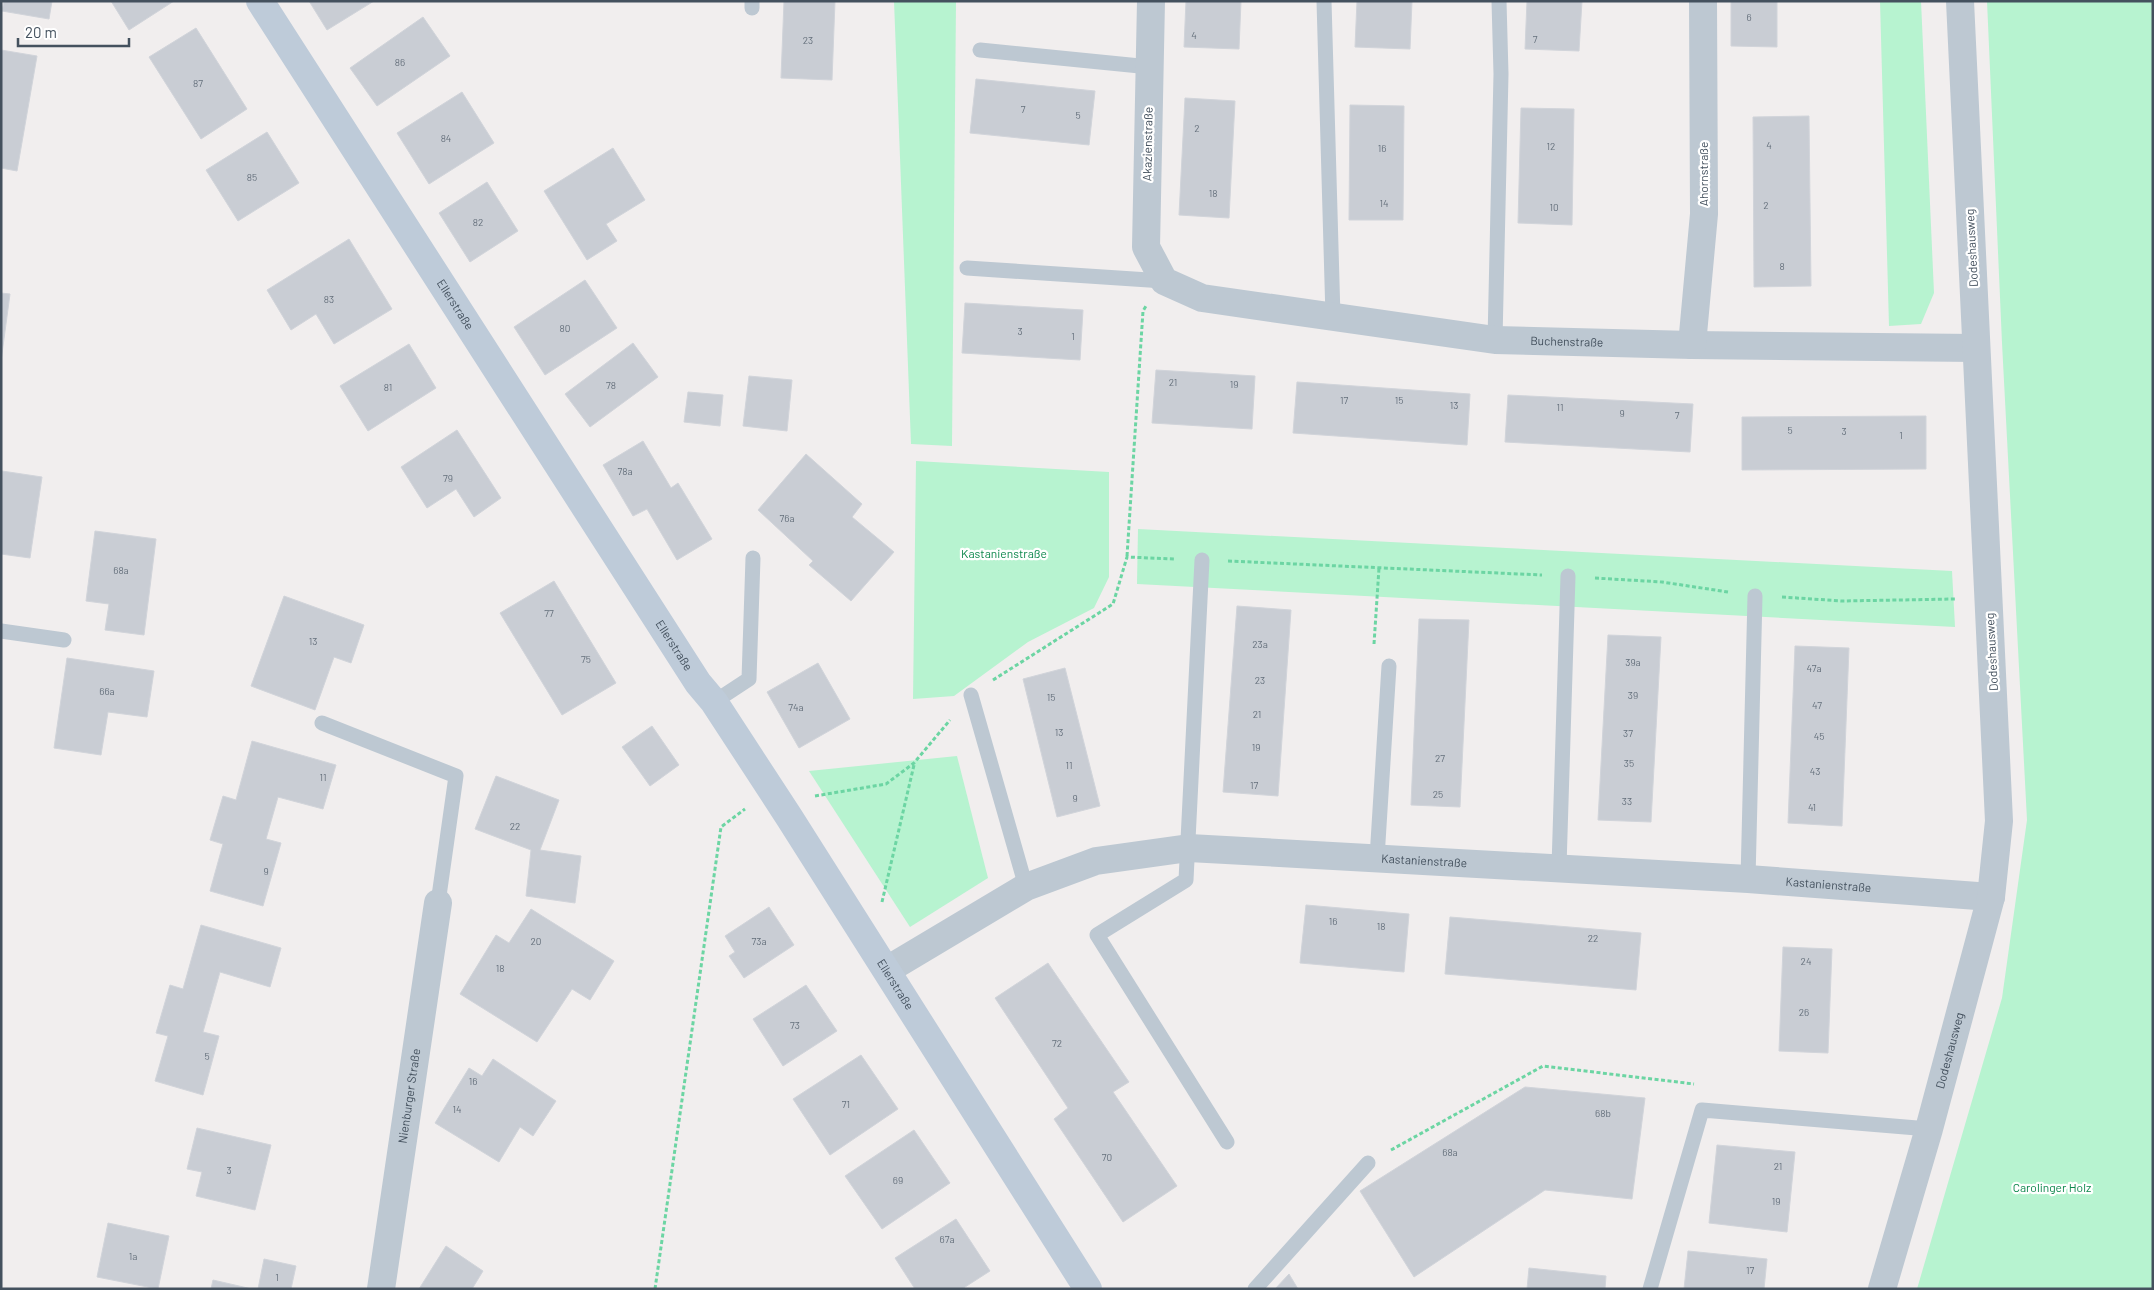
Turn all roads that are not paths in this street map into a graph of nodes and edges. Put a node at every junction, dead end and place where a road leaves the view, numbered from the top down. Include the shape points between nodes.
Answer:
1 (260, 1) edge
2 (1151, 1) edge
3 (1324, 1) edge
4 (1499, 1) edge
5 (1703, 1) edge
6 (1960, 1) edge
7 (980, 50) dead end
8 (1150, 67) junction
9 (967, 268) dead end
10 (1164, 281) junction
11 (1334, 317) junction
12 (1495, 340) junction
13 (1692, 345) junction
14 (1976, 348) junction
15 (753, 558) dead end
16 (1202, 560) road end
17 (1568, 576) road end
18 (1755, 596) road end
19 (1, 631) edge
20 (64, 640) dead end
21 (1389, 666) road end
22 (971, 695) road end
23 (714, 702) junction
24 (322, 723) dead end
25 (1189, 848) junction
26 (1377, 858) junction
27 (1559, 867) junction
28 (1748, 879) junction
29 (1026, 887) junction
30 (1991, 897) junction
31 (438, 903) joint
32 (887, 970) junction
33 (1929, 1129) junction
34 (1227, 1142) dead end
35 (1368, 1163) road end
36 (381, 1289) edge
37 (1088, 1289) edge
38 (1256, 1289) edge
39 (1650, 1289) edge
40 (1882, 1289) edge

1 - 23 street, Ellerstraße via 698,684
2 - 8 street, Akazienstraße
3 - 11 lane
4 - 12 lane via 1501,74
5 - 13 street, Ahornstraße via 1704,214
6 - 14 street, Dodeshausweg
7 - 8 lane
8 - 10 street, Akazienstraße via 1146,246
9 - 10 lane
10 - 11 street, Buchenstraße via 1202,298
11 - 12 street, Buchenstraße
12 - 13 street, Buchenstraße
13 - 14 street, Buchenstraße
14 - 30 street, Dodeshausweg via 1999,822
15 - 23 lane via 749,679
16 - 25 lane
17 - 27 lane
18 - 28 lane
19 - 20 lane
21 - 26 lane
22 - 29 lane
23 - 32 street, Ellerstraße
24 - 31 lane via 456,776
25 - 26 street, Kastanienstraße
25 - 29 street, Kastanienstraße via 1096,861
25 - 34 lane via 1186,880 1097,935
26 - 27 street, Kastanienstraße
27 - 28 street, Kastanienstraße
28 - 30 street, Kastanienstraße
29 - 32 street, Kastanienstraße
30 - 33 street, Dodeshausweg
31 - 36 street, Nienburger Straße
32 - 37 street, Ellerstraße
33 - 39 lane via 1702,1110
33 - 40 street, Dodeshausweg
35 - 38 lane

